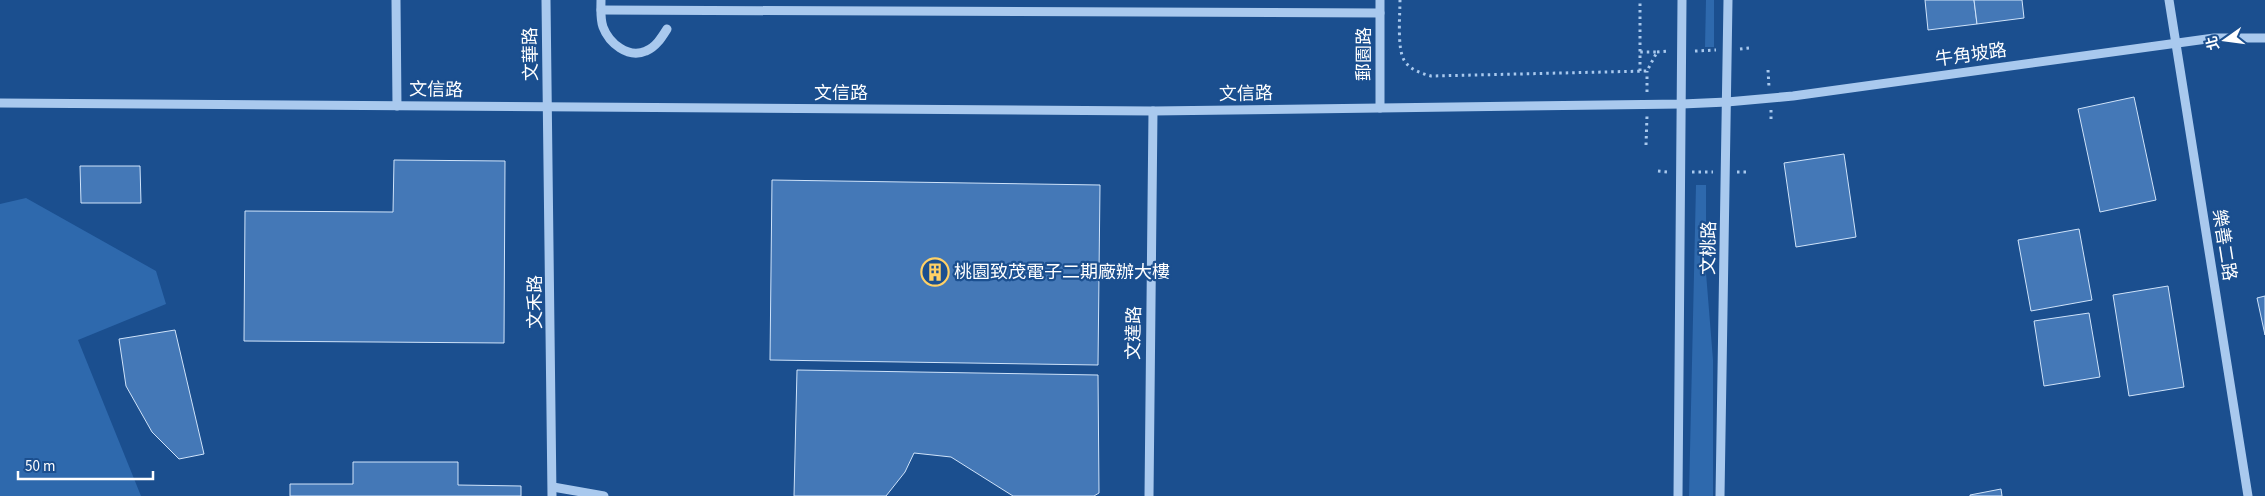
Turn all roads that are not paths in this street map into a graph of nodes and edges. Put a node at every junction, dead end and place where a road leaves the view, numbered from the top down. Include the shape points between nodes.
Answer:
1 (396, 0) edge
2 (546, 0) edge
3 (601, 0) edge
4 (1380, 0) edge
5 (1682, 0) edge
6 (1728, 0) edge
7 (2168, 0) edge
8 (601, 10) junction
9 (1380, 13) junction
10 (667, 29) dead end
11 (2265, 38) edge
12 (2176, 43) junction
13 (1727, 102) junction
14 (0, 103) edge
15 (1682, 104) junction
16 (397, 106) junction
17 (548, 107) junction
18 (1380, 108) junction
19 (1153, 111) junction
20 (552, 491) edge
21 (604, 496) edge
22 (1149, 496) edge
23 (1678, 496) edge
24 (1720, 496) edge
25 (2248, 496) edge

1 - 16 street
2 - 17 street, 文華路
3 - 8 street
4 - 9 street, 郵園路
5 - 15 street, 文桃路
6 - 13 street, 文桃路
7 - 12 street, 樂善二路
8 - 9 street
8 - 10 street via 602,25 608,38 620,49 646,52 659,42
9 - 18 street, 郵園路
11 - 12 street, 牛角坡路 via 2214,38
12 - 13 street, 牛角坡路 via 1793,96
12 - 25 street, 樂善二路
13 - 15 street, 牛角坡路
13 - 24 street, 文桃路
14 - 16 street, 文信路
15 - 18 street, 文信路
15 - 23 street, 文桃路
16 - 17 street, 文信路
17 - 19 street, 文信路
17 - 20 street, 文禾路
18 - 19 street, 文信路
19 - 22 street, 文達路
20 - 21 street

